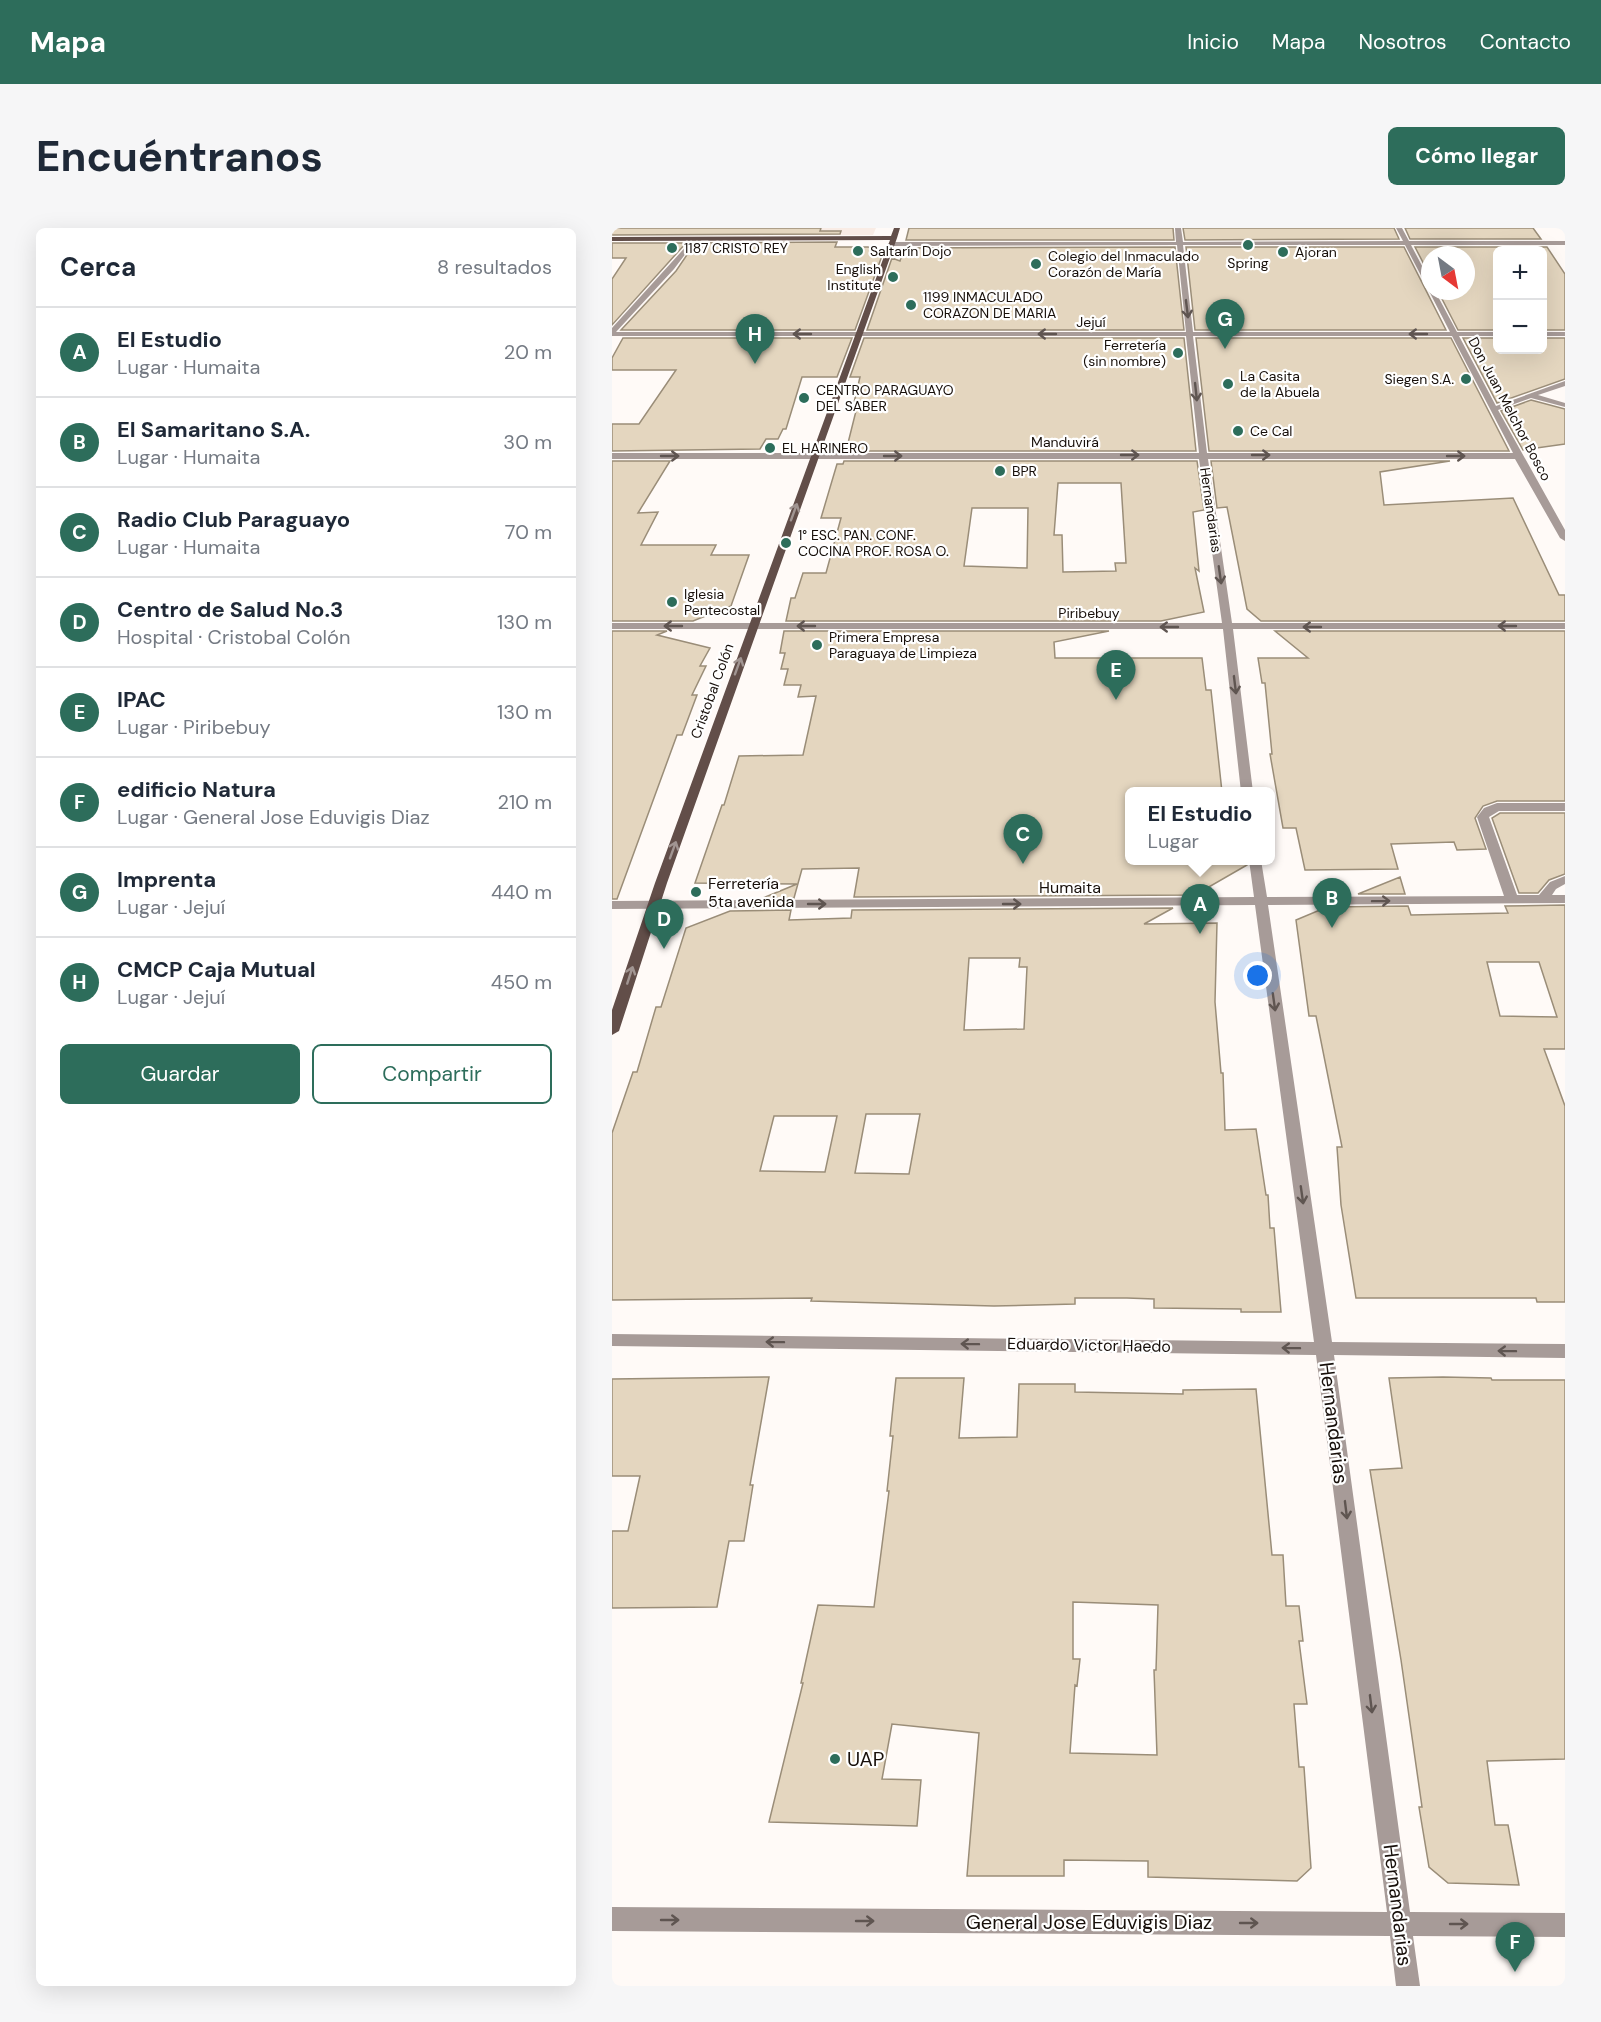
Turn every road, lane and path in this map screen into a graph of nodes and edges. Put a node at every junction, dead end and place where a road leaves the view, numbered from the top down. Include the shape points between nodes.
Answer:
1 (897, 228) edge
2 (1178, 228) edge
3 (1399, 228) edge
4 (612, 239) edge
5 (892, 241) junction
6 (1179, 243) junction
7 (1407, 243) junction
8 (1565, 243) edge
9 (612, 244) edge
10 (690, 244) junction
11 (1421, 270) edge
12 (1437, 300) edge
13 (612, 333) edge
14 (860, 334) junction
15 (1190, 334) junction
16 (1455, 334) junction
17 (1493, 334) edge
18 (1547, 334) edge
19 (1565, 334) edge
20 (1565, 383) edge
21 (1531, 396) junction
22 (1565, 405) edge
23 (1494, 410) junction
24 (1203, 455) junction
25 (612, 456) edge
26 (814, 456) junction
27 (1518, 456) junction
28 (1565, 538) edge
29 (612, 626) edge
30 (752, 626) junction
31 (1565, 626) edge
32 (1228, 627) junction
33 (1246, 787) edge
34 (1565, 807) edge
35 (1255, 865) edge
36 (1565, 880) edge
37 (1544, 899) junction
38 (1565, 899) edge
39 (1512, 900) junction
40 (1260, 903) junction
41 (612, 905) edge
42 (653, 905) junction
43 (612, 1031) edge
44 (612, 1340) edge
45 (1324, 1348) junction
46 (1565, 1351) edge
47 (612, 1919) edge
48 (1400, 1923) junction
49 (1565, 1924) edge
50 (1408, 1986) edge

1 - 5 main road, Cristobal Colón
2 - 6 street, Hernandarias
3 - 7 street, Don Juan Melchor Bosco
4 - 5 main road
5 - 6 street
5 - 10 main road
5 - 14 main road, Cristobal Colón
6 - 7 street
6 -> 15 street, Hernandarias
7 - 8 street
7 - 11 street, Don Juan Melchor Bosco
9 - 10 main road
10 - 13 street
12 - 16 street, Don Juan Melchor Bosco
14 -> 13 street, Jejuí
15 -> 14 street, Jejuí
14 - 26 main road, Cristobal Colón
16 -> 15 street, Jejuí
15 -> 24 street, Hernandarias
16 - 17 street, Jejuí
16 - 23 street, Don Juan Melchor Bosco
18 - 19 street
20 - 21 street
21 - 22 street
21 - 23 street
23 - 27 street, Don Juan Melchor Bosco
26 -> 24 street, Manduvirá
24 -> 27 street, Manduvirá
24 -> 32 street, Hernandarias
25 -> 26 street, Manduvirá
30 -> 26 main road, Cristobal Colón
27 - 28 street, Don Juan Melchor Bosco
30 -> 29 street, Piribebuy
32 -> 30 street, Piribebuy
42 -> 30 main road, Cristobal Colón
31 -> 32 street, Piribebuy
32 -> 33 street, Hernandarias
34 - 39 street via 1497,807 1484,817
35 - 40 street, Hernandarias
36 - 37 street via 1548,889
37 - 38 street, Humaita
37 - 39 street, Humaita
40 -> 39 street, Humaita
42 -> 40 street, Humaita
40 -> 45 street, Hernandarias
41 - 42 street, Humaita
43 -> 42 main road, Cristobal Colón
45 -> 44 street, Eduardo Victor Haedo
46 -> 45 street, Eduardo Victor Haedo
45 -> 48 street, Hernandarias
47 -> 48 street, General Jose Eduvigis Diaz
48 -> 49 street, General Jose Eduvigis Diaz
48 - 50 street, Hernandarias

